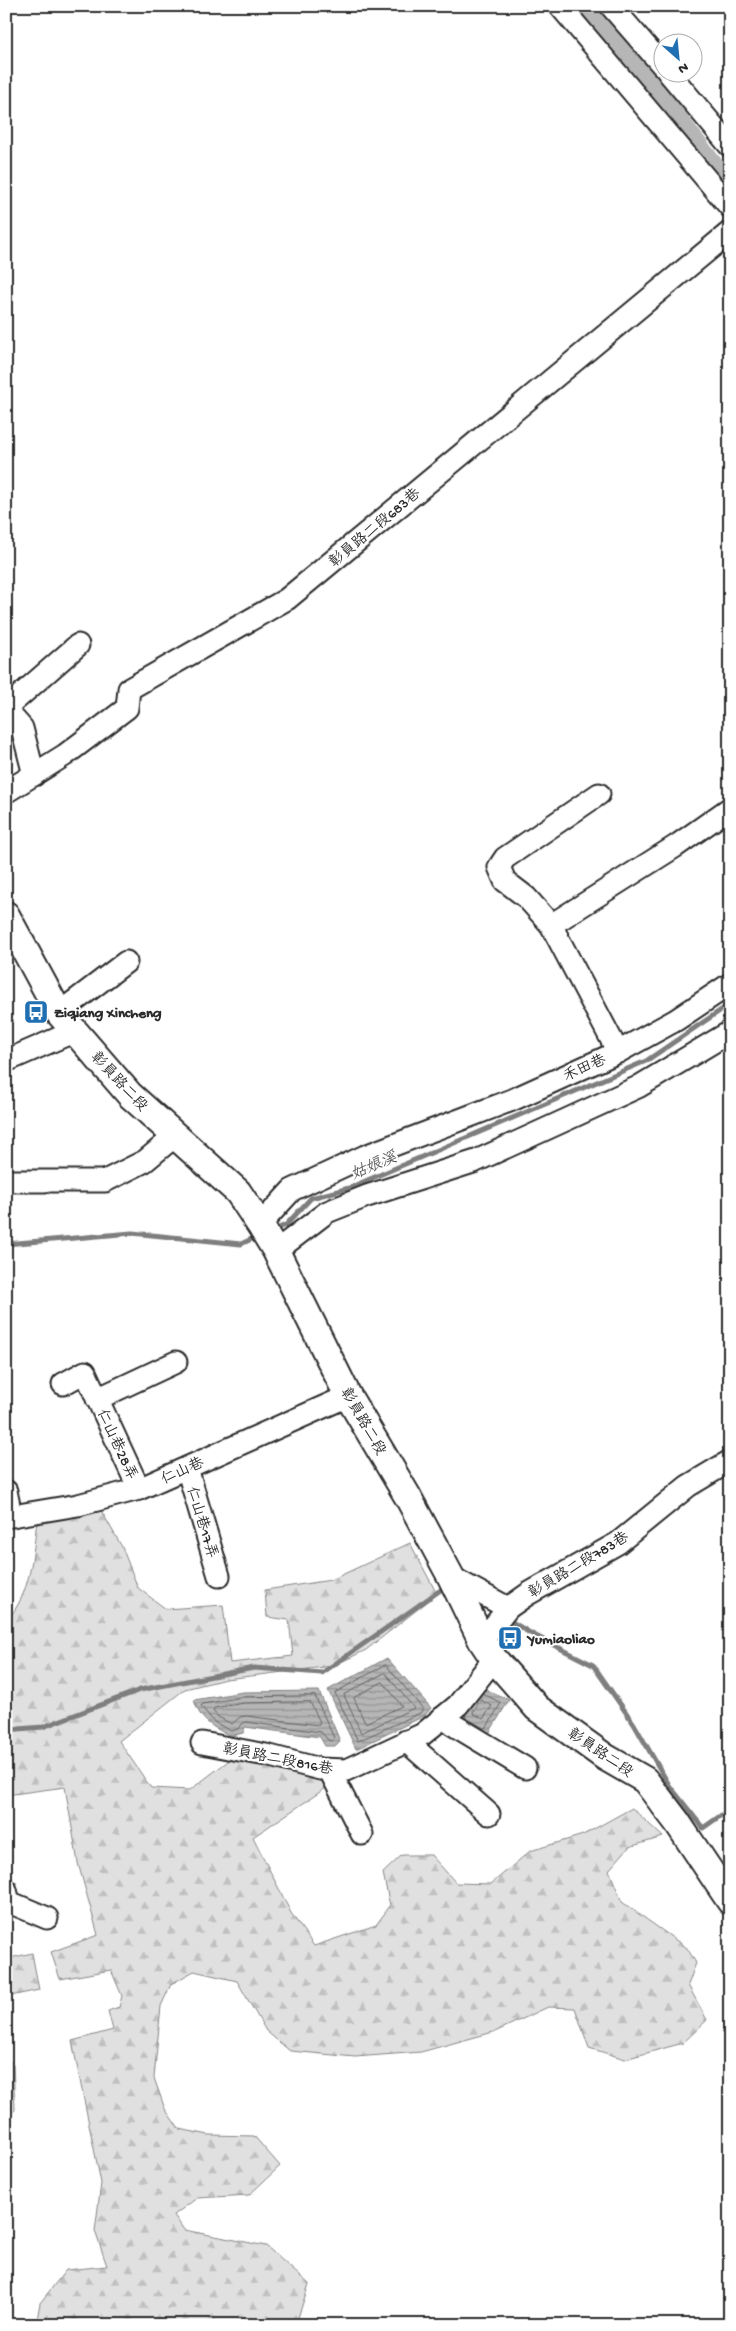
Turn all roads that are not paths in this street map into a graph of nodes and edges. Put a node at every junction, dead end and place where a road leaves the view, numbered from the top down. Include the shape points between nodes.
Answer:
1 (560, 6) edge
2 (612, 6) edge
3 (654, 56) edge
4 (676, 82) edge
5 (730, 146) edge
6 (730, 207) edge
7 (730, 232) edge
8 (78, 646) dead end
9 (6, 709) edge
10 (34, 775) junction
11 (6, 792) edge
12 (599, 794) dead end
13 (730, 808) edge
14 (8, 923) edge
15 (551, 925) junction
16 (126, 962) dead end
17 (730, 984) edge
18 (67, 1022) junction
19 (730, 1032) edge
20 (618, 1052) junction
21 (6, 1061) edge
22 (176, 1136) junction
23 (6, 1181) edge
24 (260, 1225) junction
25 (276, 1251) junction
26 (176, 1362) dead end
27 (63, 1384) dead end
28 (348, 1396) junction
29 (97, 1399) junction
30 (730, 1461) edge
31 (187, 1468) junction
32 (139, 1489) junction
33 (6, 1491) edge
34 (8, 1516) edge
35 (219, 1576) dead end
36 (458, 1591) junction
37 (508, 1608) junction
38 (488, 1650) junction
39 (442, 1718) junction
40 (406, 1741) junction
41 (202, 1743) dead end
42 (525, 1768) dead end
43 (330, 1771) junction
44 (489, 1814) dead end
45 (362, 1834) dead end
46 (6, 1890) edge
47 (730, 1901) edge
48 (47, 1918) dead end

1 - 6 lane
2 - 3 lane
4 - 5 lane
7 - 10 lane, 彰員路二段683巷 via 287,599 129,689 128,708
8 - 9 lane
9 - 10 lane via 22,728
10 - 11 lane, 彰員路二段683巷
12 - 15 lane, 禾田巷 via 505,858 499,866 505,881 526,897
13 - 15 lane
14 - 18 main road, 彰員路二段
15 - 20 lane, 禾田巷
16 - 18 lane
17 - 20 lane via 676,1020
18 - 21 lane
18 - 22 main road, 彰員路二段 via 130,1095
19 - 25 lane via 638,1087 476,1161 327,1212
20 - 24 lane, 禾田巷 via 512,1100 365,1156 292,1190
22 - 23 lane via 145,1161 106,1181
22 - 24 main road, 彰員路二段 via 238,1192
24 - 25 main road, 彰員路二段
25 - 28 main road, 彰員路二段
26 - 29 lane, 仁山巷28弄
27 - 29 lane, 仁山巷28弄 via 85,1372
28 - 31 lane, 仁山巷
28 - 36 main road, 彰員路二段 via 408,1497
29 - 32 lane, 仁山巷28弄
30 - 37 lane, 彰員路二段783巷 via 688,1486 618,1543
31 - 32 lane, 仁山巷
31 - 35 lane, 仁山巷17弄
32 - 34 lane, 仁山巷 via 78,1505
33 - 34 lane
36 - 37 lane
36 - 38 main road, 彰員路二段
37 - 38 lane, 彰員路二段783巷
38 - 39 lane, 彰員路二段816巷 via 458,1705
38 - 47 main road, 彰員路二段 via 537,1708 605,1757 645,1780
39 - 40 lane, 彰員路二段816巷 via 423,1734
39 - 42 lane
40 - 43 lane, 彰員路二段816巷 via 346,1770
40 - 44 lane
41 - 43 lane, 彰員路二段816巷
43 - 45 lane
46 - 48 lane via 10,1902

